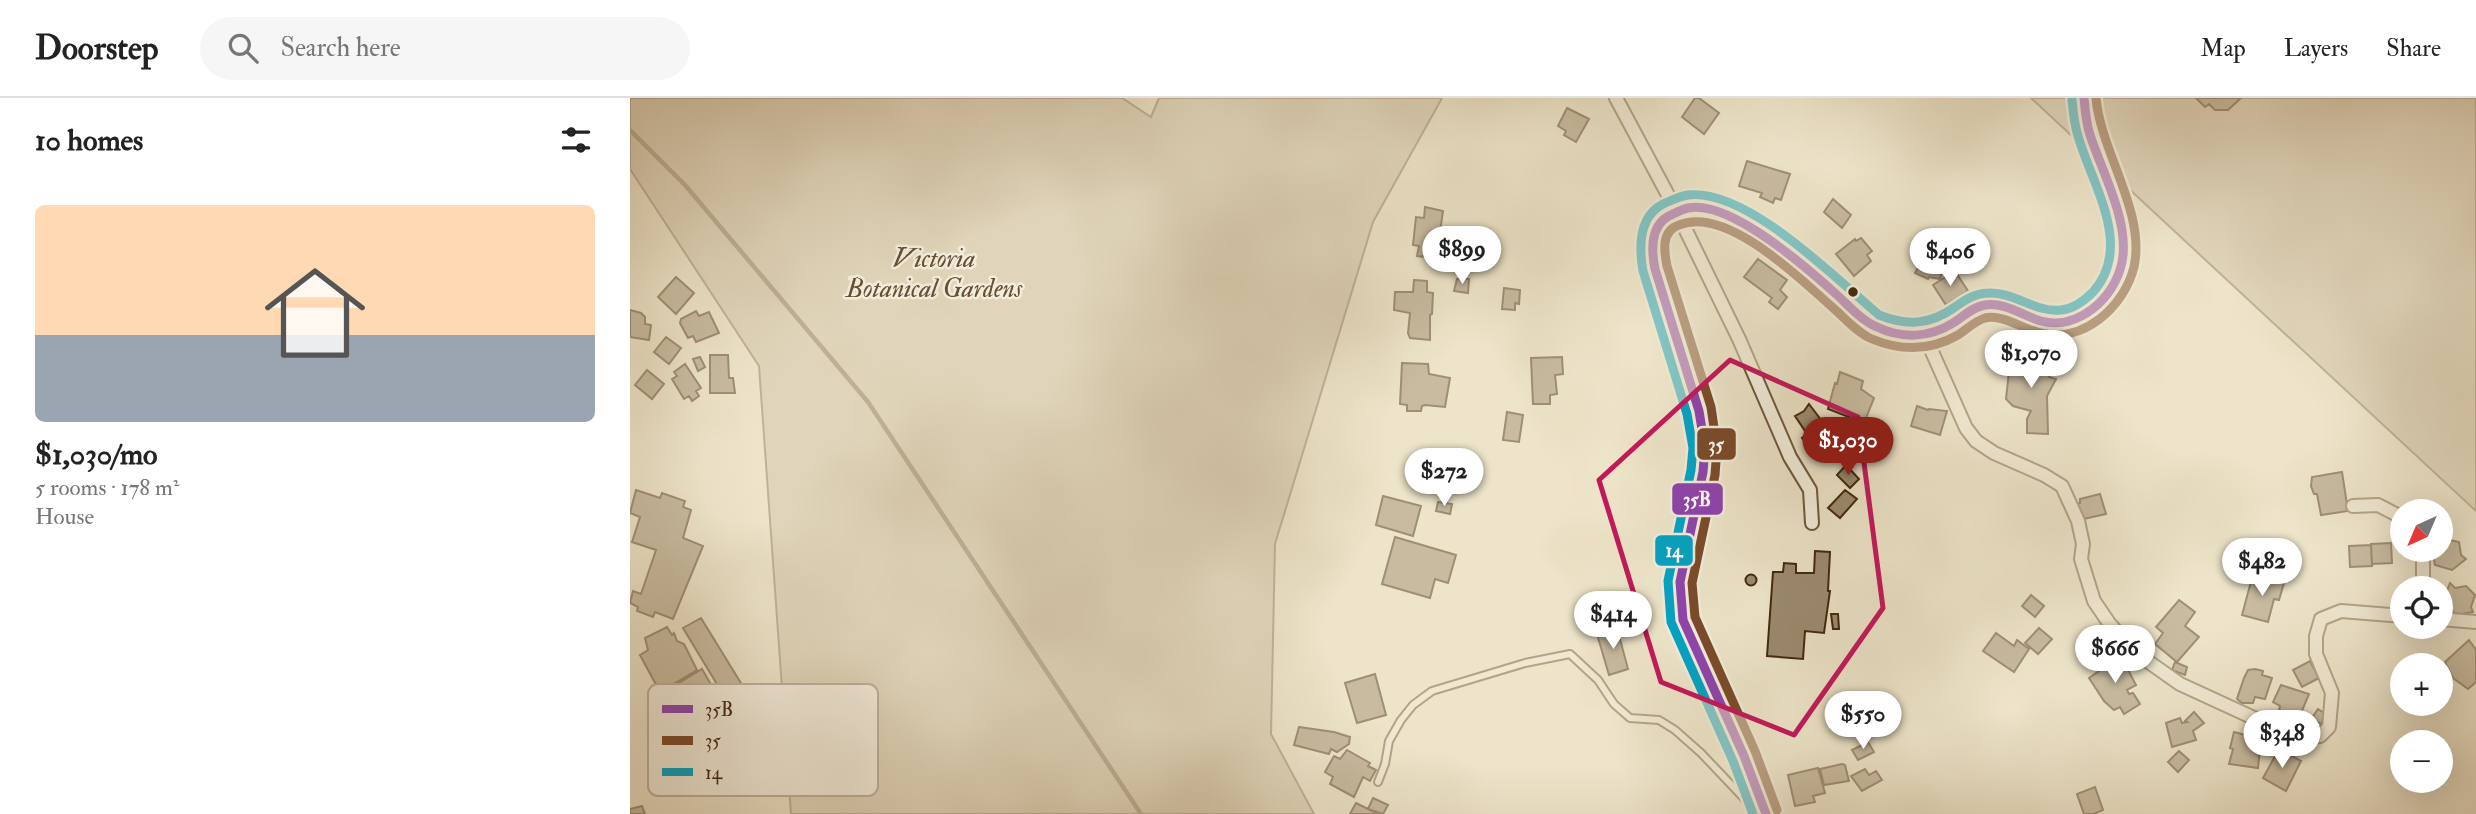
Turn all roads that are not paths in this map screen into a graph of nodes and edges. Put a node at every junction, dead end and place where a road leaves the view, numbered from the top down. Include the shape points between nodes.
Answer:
1 (1616, 98) edge
2 (2084, 98) edge
3 (1676, 210) junction
4 (1926, 336) junction
5 (2353, 506) dead end
6 (2390, 511) edge
7 (1812, 523) dead end
8 (2390, 614) edge
9 (2453, 620) edge
10 (2476, 622) edge
11 (1378, 782) dead end
12 (1759, 814) edge
13 (1766, 814) edge

1 - 3 street
2 - 4 main road via 2089,132 2121,232 2123,257 2108,293 2088,312 2067,323 2045,323 2003,307 1980,306
3 - 4 main road via 1693,206 1731,217 1770,240 1873,326 1891,334
3 - 7 street via 1790,457 1811,490
3 - 13 main road via 1657,226 1651,248 1699,411 1705,448 1680,582 1683,620
4 - 8 street via 1966,428 1994,453 2062,486 2078,521 2081,559 2094,601 2136,653 2180,684 2256,719 2308,737 2320,736 2329,727 2332,693 2316,654 2321,619 2341,611
5 - 6 street via 2378,505
9 - 10 street
11 - 12 lane via 1389,741 1413,705 1432,691 1570,654 1630,718 1659,720 1675,730

